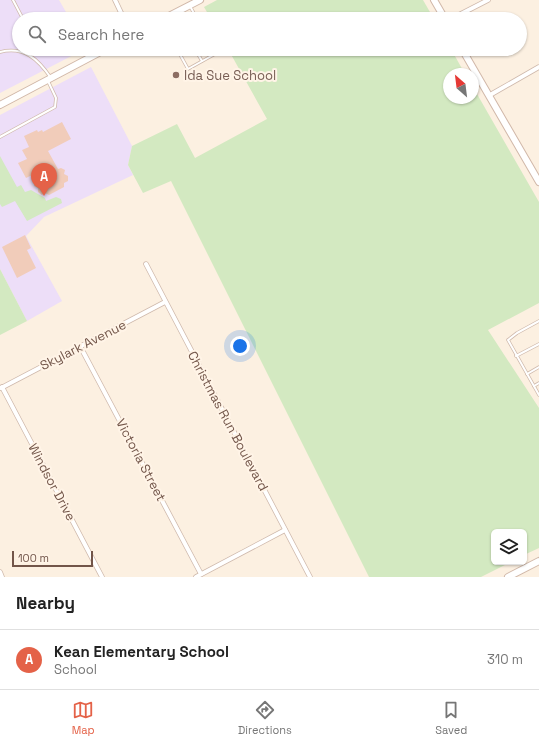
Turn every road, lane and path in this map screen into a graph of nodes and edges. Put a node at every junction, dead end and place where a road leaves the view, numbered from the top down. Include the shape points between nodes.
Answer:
1 (13, 0) edge
2 (115, 0) edge
3 (200, 0) edge
4 (434, 0) edge
5 (488, 0) edge
6 (190, 5) junction
7 (19, 12) edge
8 (121, 12) edge
9 (178, 12) edge
10 (194, 12) edge
11 (441, 12) edge
12 (464, 12) edge
13 (12, 50) edge
14 (0, 52) edge
15 (32, 56) edge
16 (93, 56) edge
17 (181, 56) edge
18 (199, 56) edge
19 (211, 56) edge
20 (466, 56) edge
21 (202, 61) junction
22 (539, 67) edge
23 (50, 79) junction
24 (490, 95) junction
25 (0, 105) edge
26 (0, 137) edge
27 (539, 182) edge
28 (146, 264) dead end
29 (165, 302) junction
30 (539, 322) edge
31 (539, 344) edge
32 (80, 346) junction
33 (516, 356) junction
34 (539, 367) edge
35 (527, 374) junction
36 (539, 383) edge
37 (534, 386) junction
38 (1, 388) edge
39 (539, 395) edge
40 (285, 530) junction
41 (539, 561) edge
42 (0, 572) edge
43 (202, 574) junction
44 (2, 577) edge
45 (102, 577) edge
46 (196, 577) edge
47 (310, 577) edge
48 (508, 577) edge

1 - 7 lane
2 - 8 street
3 - 6 street
4 - 11 street
5 - 12 street
6 - 9 street
6 - 10 lane
13 - 14 lane
15 - 23 lane via 40,62
16 - 23 street
17 - 21 lane via 188,69
18 - 21 lane
19 - 21 lane
20 - 24 street
22 - 24 street
23 - 25 street
23 - 26 lane via 56,98 54,107
24 - 27 street
28 - 29 street, Christmas Run Boulevard
29 - 32 street, Skylark Avenue
29 - 40 street, Christmas Run Boulevard
30 - 33 lane via 508,340
31 - 33 lane
32 - 38 street, Skylark Avenue
32 - 43 street, Victoria Street
33 - 35 lane
34 - 35 lane
35 - 37 lane
36 - 37 lane
37 - 39 lane
38 - 45 street, Windsor Drive
40 - 43 street
40 - 47 street, Christmas Run Boulevard
41 - 48 street
42 - 44 street
43 - 46 street

